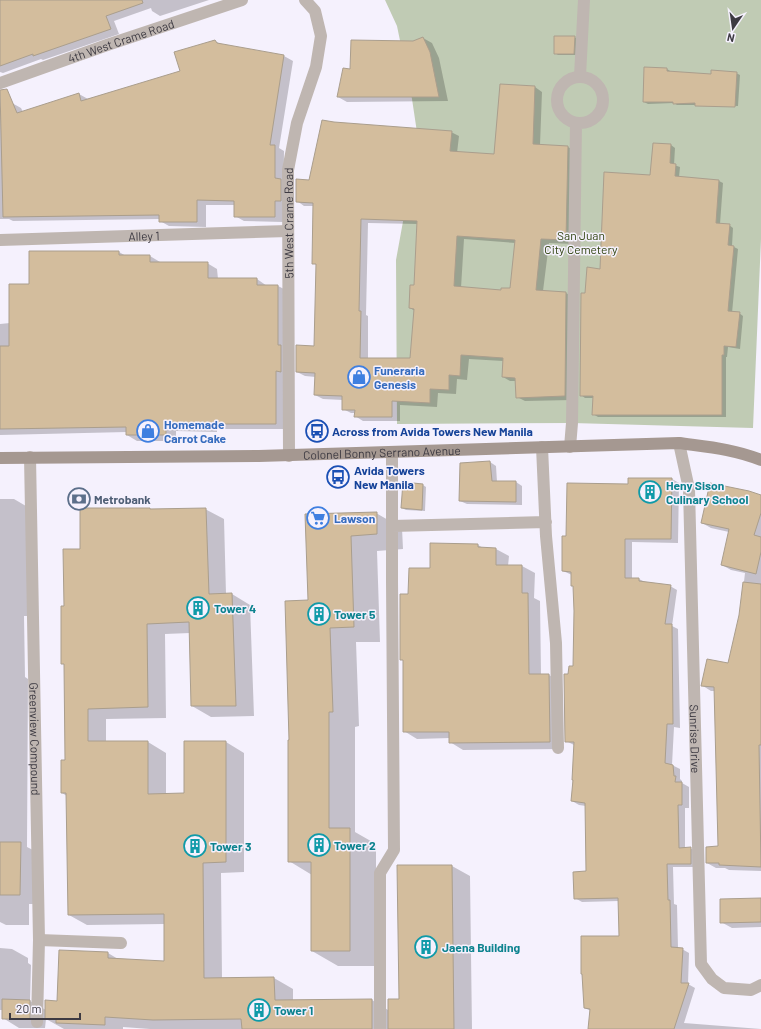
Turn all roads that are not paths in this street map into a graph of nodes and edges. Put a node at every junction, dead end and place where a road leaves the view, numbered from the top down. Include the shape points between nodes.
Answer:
1 (242, 0) edge
2 (305, 0) edge
3 (584, 0) edge
4 (580, 76) junction
5 (0, 83) edge
6 (576, 123) junction
7 (288, 231) junction
8 (0, 240) edge
9 (679, 444) junction
10 (542, 447) junction
11 (570, 447) junction
12 (392, 453) junction
13 (289, 456) junction
14 (30, 457) junction
15 (0, 458) edge
16 (761, 460) edge
17 (546, 522) junction
18 (392, 526) junction
19 (558, 748) dead end
20 (40, 940) junction
21 (121, 943) dead end
22 (761, 984) edge
23 (37, 1022) dead end
24 (380, 1029) edge

1 - 5 street, 4th West Crame Road
2 - 7 street, 5th West Crame Road via 315,11 321,36 316,66 297,123 288,170
3 - 4 street
4 - 6 street via 569,79 560,88 556,99 559,111 566,119
4 - 6 street via 593,80 601,89 604,101 600,114 589,122
6 - 11 street
7 - 8 street, Alley 1
7 - 13 street, 5th West Crame Road
9 - 11 main road, Colonel Bonny Serrano Avenue
9 - 16 main road, Colonel Bonny Serrano Avenue via 742,452
9 - 22 street, Sunrise Drive via 689,489 701,964 712,979 724,988 751,990
10 - 11 main road, Colonel Bonny Serrano Avenue
10 - 12 main road, Colonel Bonny Serrano Avenue
10 - 17 street
12 - 13 main road, Colonel Bonny Serrano Avenue
12 - 18 street
13 - 14 main road, Colonel Bonny Serrano Avenue
14 - 15 main road, Colonel Bonny Serrano Avenue
14 - 20 street, Greenview Compound
17 - 18 street
17 - 19 street via 556,642
18 - 24 street via 394,850 380,873
20 - 21 street
20 - 23 street, Greenview Compound

